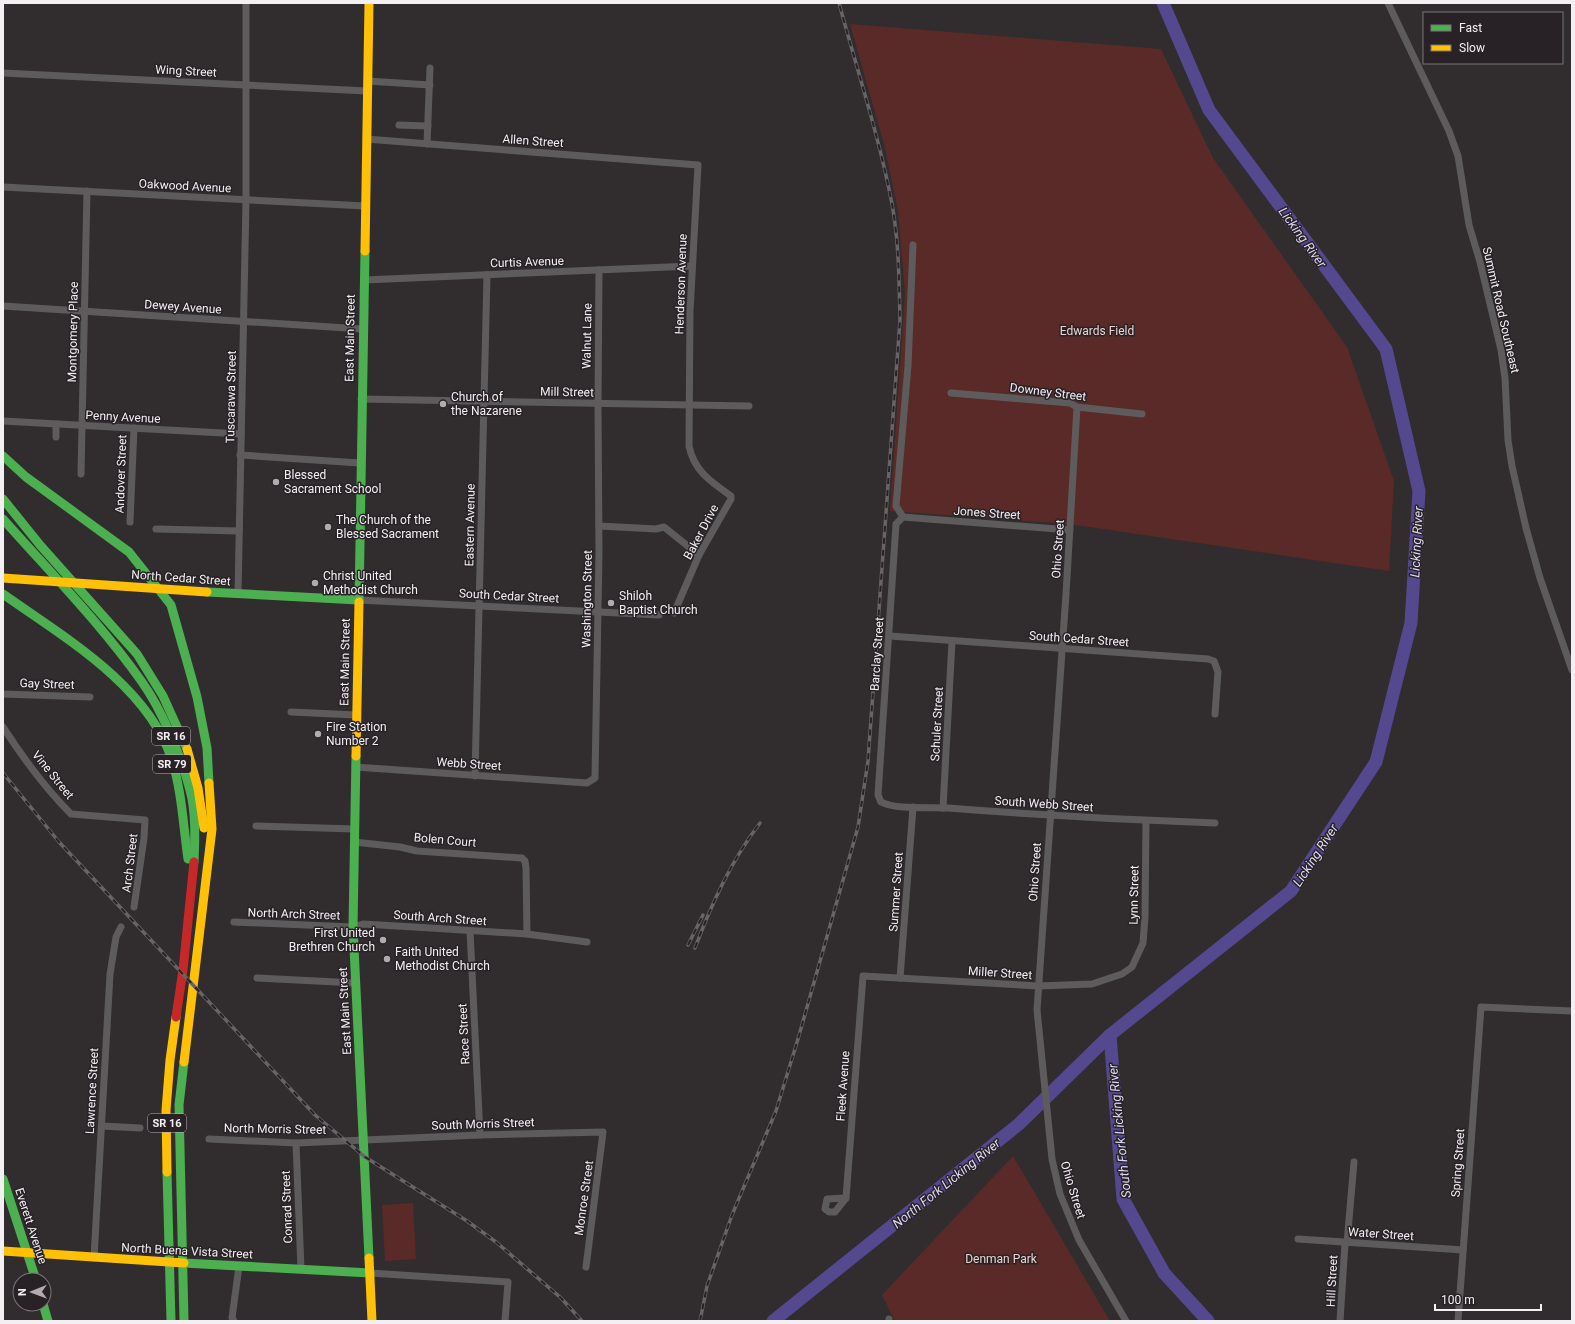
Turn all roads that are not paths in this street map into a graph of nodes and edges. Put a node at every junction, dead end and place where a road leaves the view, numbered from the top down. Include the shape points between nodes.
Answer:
1 (246, 3) edge
2 (369, 3) edge
3 (1388, 3) edge
4 (430, 68) dead end
5 (3, 72) edge
6 (367, 81) junction
7 (246, 85) junction
8 (430, 85) junction
9 (367, 91) junction
10 (399, 125) dead end
11 (428, 126) junction
12 (366, 139) junction
13 (427, 144) junction
14 (698, 165) joint
15 (3, 187) edge
16 (87, 191) junction
17 (246, 200) junction
18 (365, 206) junction
19 (913, 245) dead end
20 (692, 266) junction
21 (599, 270) junction
22 (487, 275) junction
23 (364, 280) junction
24 (3, 306) edge
25 (85, 312) junction
26 (243, 322) junction
27 (362, 329) junction
28 (951, 393) dead end
29 (361, 399) junction
30 (484, 401) junction
31 (598, 403) junction
32 (690, 405) junction
33 (749, 406) dead end
34 (1077, 406) junction
35 (1142, 414) dead end
36 (3, 421) edge
37 (56, 424) junction
38 (82, 425) junction
39 (134, 428) junction
40 (241, 434) junction
41 (56, 437) dead end
42 (240, 455) junction
43 (3, 456) edge
44 (360, 463) junction
45 (81, 474) dead end
46 (3, 499) edge
47 (903, 517) junction
48 (3, 519) edge
49 (130, 522) dead end
50 (599, 526) junction
51 (156, 528) dead end
52 (1070, 530) junction
53 (239, 531) junction
54 (699, 555) junction
55 (3, 578) edge
56 (159, 589) junction
57 (3, 594) edge
58 (238, 594) junction
59 (358, 600) junction
60 (479, 606) junction
61 (596, 612) junction
62 (674, 613) dead end
63 (660, 615) dead end
64 (890, 636) junction
65 (952, 641) junction
66 (1062, 649) junction
67 (1572, 670) edge
68 (3, 694) edge
69 (90, 697) dead end
70 (291, 712) dead end
71 (1215, 714) dead end
72 (356, 715) junction
73 (3, 727) edge
74 (356, 767) junction
75 (475, 776) junction
76 (581, 783) joint
77 (878, 795) joint
78 (913, 807) junction
79 (943, 808) junction
80 (1050, 816) junction
81 (145, 820) joint
82 (1146, 821) junction
83 (1215, 823) dead end
84 (256, 826) dead end
85 (355, 829) junction
86 (354, 842) junction
87 (208, 855) junction
88 (192, 882) junction
89 (134, 907) dead end
90 (234, 922) dead end
91 (122, 926) dead end
92 (353, 927) junction
93 (470, 931) junction
94 (527, 934) junction
95 (587, 942) dead end
96 (1132, 967) joint
97 (863, 976) joint
98 (257, 978) dead end
99 (900, 978) junction
100 (356, 983) junction
101 (1038, 986) junction
102 (1572, 1011) edge
103 (102, 1126) junction
104 (140, 1128) dead end
105 (603, 1132) joint
106 (480, 1135) junction
107 (210, 1139) dead end
108 (364, 1140) junction
109 (296, 1143) junction
110 (1354, 1162) dead end
111 (3, 1179) edge
112 (846, 1198) dead end
113 (1298, 1239) dead end
114 (1346, 1243) junction
115 (1463, 1250) junction
116 (3, 1251) edge
117 (27, 1252) junction
118 (94, 1258) junction
119 (239, 1266) junction
120 (586, 1267) dead end
121 (301, 1269) junction
122 (33, 1272) edge
123 (370, 1272) junction
124 (171, 1321) edge
125 (184, 1321) edge
126 (234, 1321) edge
127 (372, 1321) edge
128 (505, 1321) edge
129 (1126, 1321) edge
130 (1340, 1321) edge
131 (1458, 1321) edge

1 - 7 street, Tuscarawa Street
2 - 6 main road, East Main Street
3 - 67 street, Summit Road Southeast via 1449,131 1458,156 1469,225 1501,350 1513,472 1540,578
4 - 8 street
5 - 7 street, Wing Street
6 - 8 street
6 - 9 main road, East Main Street
7 - 9 street, Wing Street
7 - 17 street, Tuscarawa Street
8 - 11 street
9 - 12 main road, East Main Street
10 - 11 street
11 - 13 street
12 - 13 street, Allen Street
12 - 18 main road, East Main Street
13 - 14 street, Allen Street
14 - 20 street, Henderson Avenue
15 - 16 street, Oakwood Avenue
16 - 17 street, Oakwood Avenue
16 - 25 street, Montgomery Place
17 - 18 street, Oakwood Avenue
17 - 26 street, Tuscarawa Street
18 - 23 main road, East Main Street
19 - 47 street via 908,366 896,506
20 - 21 street, Curtis Avenue
20 - 32 street, Henderson Avenue
21 - 22 street, Curtis Avenue
21 - 31 street, Walnut Lane
22 - 23 street, Curtis Avenue
22 - 30 street, Eastern Avenue
23 - 27 main road, East Main Street
24 - 25 street, Dewey Avenue
25 - 26 street, Dewey Avenue
25 - 38 street, Montgomery Place
26 - 27 street, Dewey Avenue
26 - 40 street, Tuscarawa Street
27 - 29 main road, East Main Street
28 - 34 street, Downey Street via 1070,403
29 - 30 street, Mill Street
29 - 44 main road, East Main Street
30 - 31 street, Mill Street
30 - 60 street, Eastern Avenue
31 - 32 street, Mill Street
31 - 50 street, Washington Street
32 - 33 street, Mill Street
32 - 54 street, Baker Drive via 689,446 693,461 706,478 731,496
34 - 35 street, Downey Street
34 - 52 street, Ohio Street
36 - 37 street, Penny Avenue
37 - 38 street, Penny Avenue
37 - 41 street
38 - 39 street, Penny Avenue
38 - 45 street, Montgomery Place
39 - 40 street, Penny Avenue
39 - 49 street, Andover Street
40 - 42 street, Tuscarawa Street
42 - 44 street
42 - 53 street, Tuscarawa Street
43 - 56 main road via 26,477 129,552 141,563
44 - 59 main road, East Main Street
46 - 87 main road, SR 16 via 38,544 139,656 153,678 182,735 199,788
47 - 52 street, Jones Street
47 - 64 street, Barclay Street via 896,524
48 - 88 main road, SR 16 via 86,613 143,683 167,726 190,790 194,836
50 - 54 street via 656,529 664,527
50 - 61 street, Washington Street
51 - 53 street
52 - 66 street, Ohio Street
53 - 58 street, Tuscarawa Street
54 - 62 street, Baker Drive
55 - 56 main road, North Cedar Street
56 - 58 main road, North Cedar Street
56 - 87 main road, SR 79 via 174,611 203,724 212,829
57 - 88 main road, SR 79 via 119,681 151,719 170,755 178,784
58 - 59 main road, North Cedar Street
59 - 60 street, South Cedar Street
59 - 72 main road, East Main Street
60 - 61 street, South Cedar Street
60 - 75 street, Eastern Avenue
61 - 63 street, South Cedar Street
61 - 76 street, Washington Street via 596,775 591,782
64 - 65 street, South Cedar Street
64 - 77 street, Barclay Street
65 - 66 street, South Cedar Street
65 - 79 street, Schuler Street
66 - 71 street, South Cedar Street via 1214,661 1218,672
66 - 80 street, Ohio Street
68 - 69 street, Gay Street
70 - 72 street
72 - 74 main road, East Main Street
73 - 81 street, Vine Street via 42,782 71,814
74 - 75 street, Webb Street
74 - 85 main road, East Main Street
75 - 76 street, Webb Street
77 - 78 street, South Webb Street via 886,805
78 - 79 street, South Webb Street
78 - 99 street, Summer Street
79 - 80 street, South Webb Street
80 - 82 street, South Webb Street
80 - 101 street, Ohio Street
81 - 89 street, Arch Street via 144,846
82 - 83 street, South Webb Street
82 - 96 street, Lynn Street via 1143,943
84 - 85 street
85 - 86 main road, East Main Street
86 - 92 main road, East Main Street
86 - 94 street, Bolen Court via 417,851 515,856 524,859
87 - 125 main road, SR 16 via 179,1105
88 - 124 main road, SR 16 via 166,1110
90 - 92 street, North Arch Street
91 - 103 street, Lawrence Street via 116,937 110,974
92 - 93 street, South Arch Street via 363,924
92 - 100 main road, East Main Street
93 - 94 street, South Arch Street
93 - 106 street, Race Street
94 - 95 street, South Arch Street
96 - 101 street, Miller Street via 1122,974 1092,984
97 - 99 street, Miller Street
97 - 112 street, Fleek Avenue
98 - 100 street
99 - 101 street, Miller Street
100 - 108 main road, East Main Street
101 - 129 street, Ohio Street via 1037,1010 1055,1176 1072,1226
102 - 115 street, Spring Street via 1481,1007
103 - 104 street
103 - 118 street, Lawrence Street
105 - 106 street, South Morris Street
105 - 120 street, Monroe Street
106 - 108 street, South Morris Street
107 - 109 street, North Morris Street
108 - 109 street, North Morris Street
108 - 123 main road, East Main Street
109 - 121 street, Conrad Street
110 - 114 street, Hill Street
111 - 117 main road, Everett Avenue
113 - 114 street, Water Street
114 - 115 street, Water Street
114 - 130 street, Hill Street
115 - 131 street, Spring Street
116 - 117 main road, North Buena Vista Street
117 - 118 main road, North Buena Vista Street
117 - 122 main road, Everett Avenue
118 - 119 main road, North Buena Vista Street
119 - 121 main road, North Buena Vista Street
119 - 126 street via 232,1318
121 - 123 main road, North Buena Vista Street
123 - 127 main road, East Main Street
123 - 128 street via 508,1282

